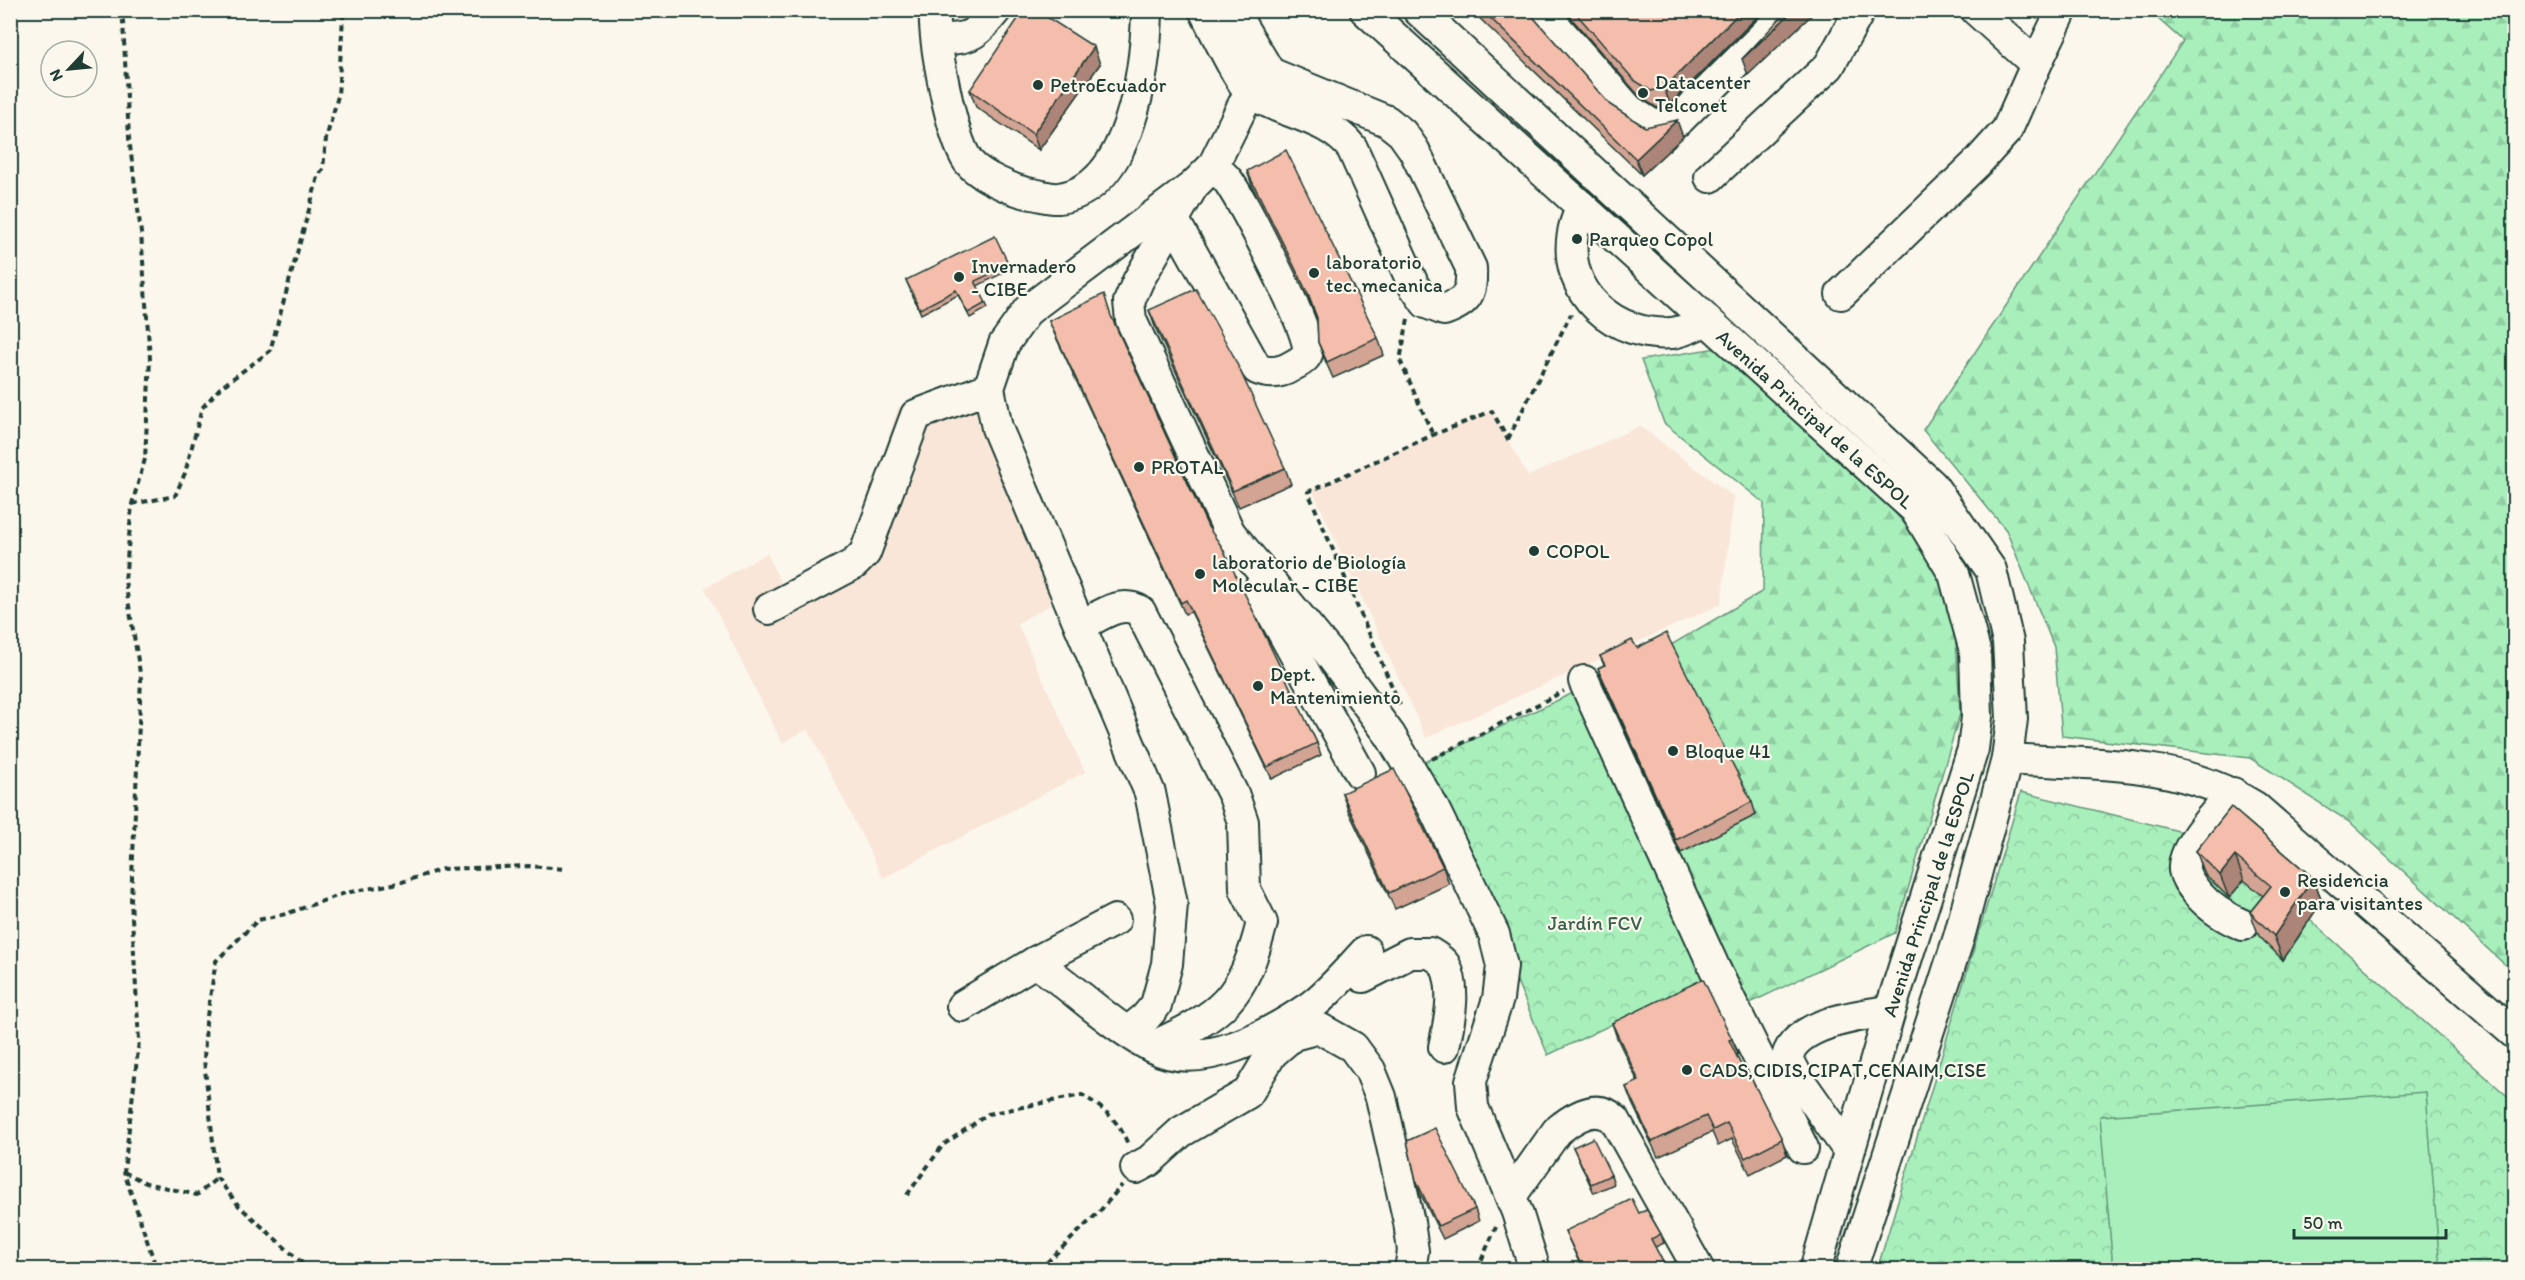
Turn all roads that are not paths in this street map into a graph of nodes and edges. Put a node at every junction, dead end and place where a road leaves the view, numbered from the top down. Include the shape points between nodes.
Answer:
1 (996, 10) edge
2 (1147, 10) edge
3 (1204, 10) edge
4 (1232, 10) edge
5 (1365, 10) edge
6 (1418, 10) edge
7 (1541, 10) edge
8 (1789, 10) edge
9 (1860, 10) edge
10 (1976, 10) edge
11 (2062, 10) edge
12 (935, 18) edge
13 (2039, 58) junction
14 (1259, 83) junction
15 (1203, 176) junction
16 (1710, 177) dead end
17 (1581, 206) junction
18 (1175, 222) junction
19 (1841, 294) dead end
20 (1707, 320) junction
21 (989, 388) junction
22 (1226, 528) junction
23 (769, 609) dead end
24 (1080, 626) junction
25 (1584, 681) road end
26 (1977, 717) junction
27 (2012, 719) junction
28 (2007, 759) junction
29 (1360, 773) dead end
30 (2233, 794) junction
31 (1115, 920) dead end
32 (1920, 922) junction
33 (2243, 925) dead end
34 (1959, 937) junction
35 (1035, 962) junction
36 (962, 1006) dead end
37 (1890, 1011) junction
38 (2514, 1033) edge
39 (1141, 1039) junction
40 (1444, 1047) dead end
41 (1803, 1148) dead end
42 (1849, 1151) junction
43 (1136, 1168) road end
44 (1842, 1181) junction
45 (1876, 1187) junction
46 (1511, 1196) junction
47 (1410, 1269) edge
48 (1535, 1269) edge
49 (1699, 1269) edge
50 (1815, 1269) edge
51 (1851, 1269) edge

1 - 12 street via 968,38
2 - 12 street via 1139,90 1127,131 1106,171 1078,192 1058,198 1015,191 968,161 947,100
3 - 14 street
4 - 14 street
5 - 17 street, Avenida Principal de la ESPOL
6 - 27 street, Avenida Principal de la ESPOL via 1932,485 1991,570 2008,642
7 - 8 street via 1629,111 1654,126 1679,120
9 - 16 street via 1829,66
10 - 13 street via 2028,57
11 - 13 street
13 - 19 street via 2007,130
14 - 14 street via 1343,137 1352,148 1414,286 1426,303 1444,310 1462,303 1472,287 1471,268 1402,133 1387,121
14 - 15 street
15 - 18 street
15 - 18 street via 1228,179 1255,227 1302,329 1308,351 1305,358 1286,370 1268,373 1257,369
15 - 21 street via 1028,310 1004,344
17 - 20 street, Avenida Principal de la ESPOL
17 - 20 street via 1572,234 1573,263 1583,290 1606,317 1639,332 1674,333
18 - 22 street via 1138,281 1130,302 1131,320
20 - 26 street, Avenida Principal de la ESPOL via 1915,508 1954,574 1975,651
21 - 23 street via 916,415 865,553 854,564
21 - 24 street via 997,428
22 - 29 street
22 - 46 street via 1390,735 1433,807 1494,934 1502,966 1498,999 1471,1089 1477,1120
24 - 39 street via 1150,793 1172,904 1167,964 1156,1005
24 - 39 street via 1123,605 1140,611 1234,796 1243,822 1245,889 1262,923 1246,976 1210,1018
25 - 41 street via 1715,969
26 - 27 street
26 - 32 street, Avenida Principal de la ESPOL via 1974,749
27 - 28 street, Avenida Principal de la ESPOL
28 - 30 street via 2167,771
28 - 34 street, Avenida Principal de la ESPOL
30 - 33 street via 2189,850 2184,868 2187,880 2202,898 2228,919
30 - 38 street via 2255,807
31 - 35 street
32 - 34 street
32 - 37 street, Avenida Principal de la ESPOL
34 - 45 street, Avenida Principal de la ESPOL
35 - 36 street
35 - 39 street
37 - 42 street, Avenida Principal de la ESPOL
37 - 42 street via 1837,1021 1812,1031 1790,1047 1787,1057 1798,1080
39 - 40 street via 1179,1057 1216,1054 1311,1006 1365,964 1430,952 1444,964 1450,987
42 - 44 street, Avenida Principal de la ESPOL
43 - 47 street via 1181,1132 1248,1093 1272,1053 1293,1035 1319,1028 1353,1047 1370,1070 1381,1097 1409,1222 1413,1251
44 - 45 street
44 - 50 street, Avenida Principal de la ESPOL
45 - 51 street, Avenida Principal de la ESPOL
46 - 48 street
46 - 49 street via 1566,1123 1596,1109 1607,1112 1616,1120

